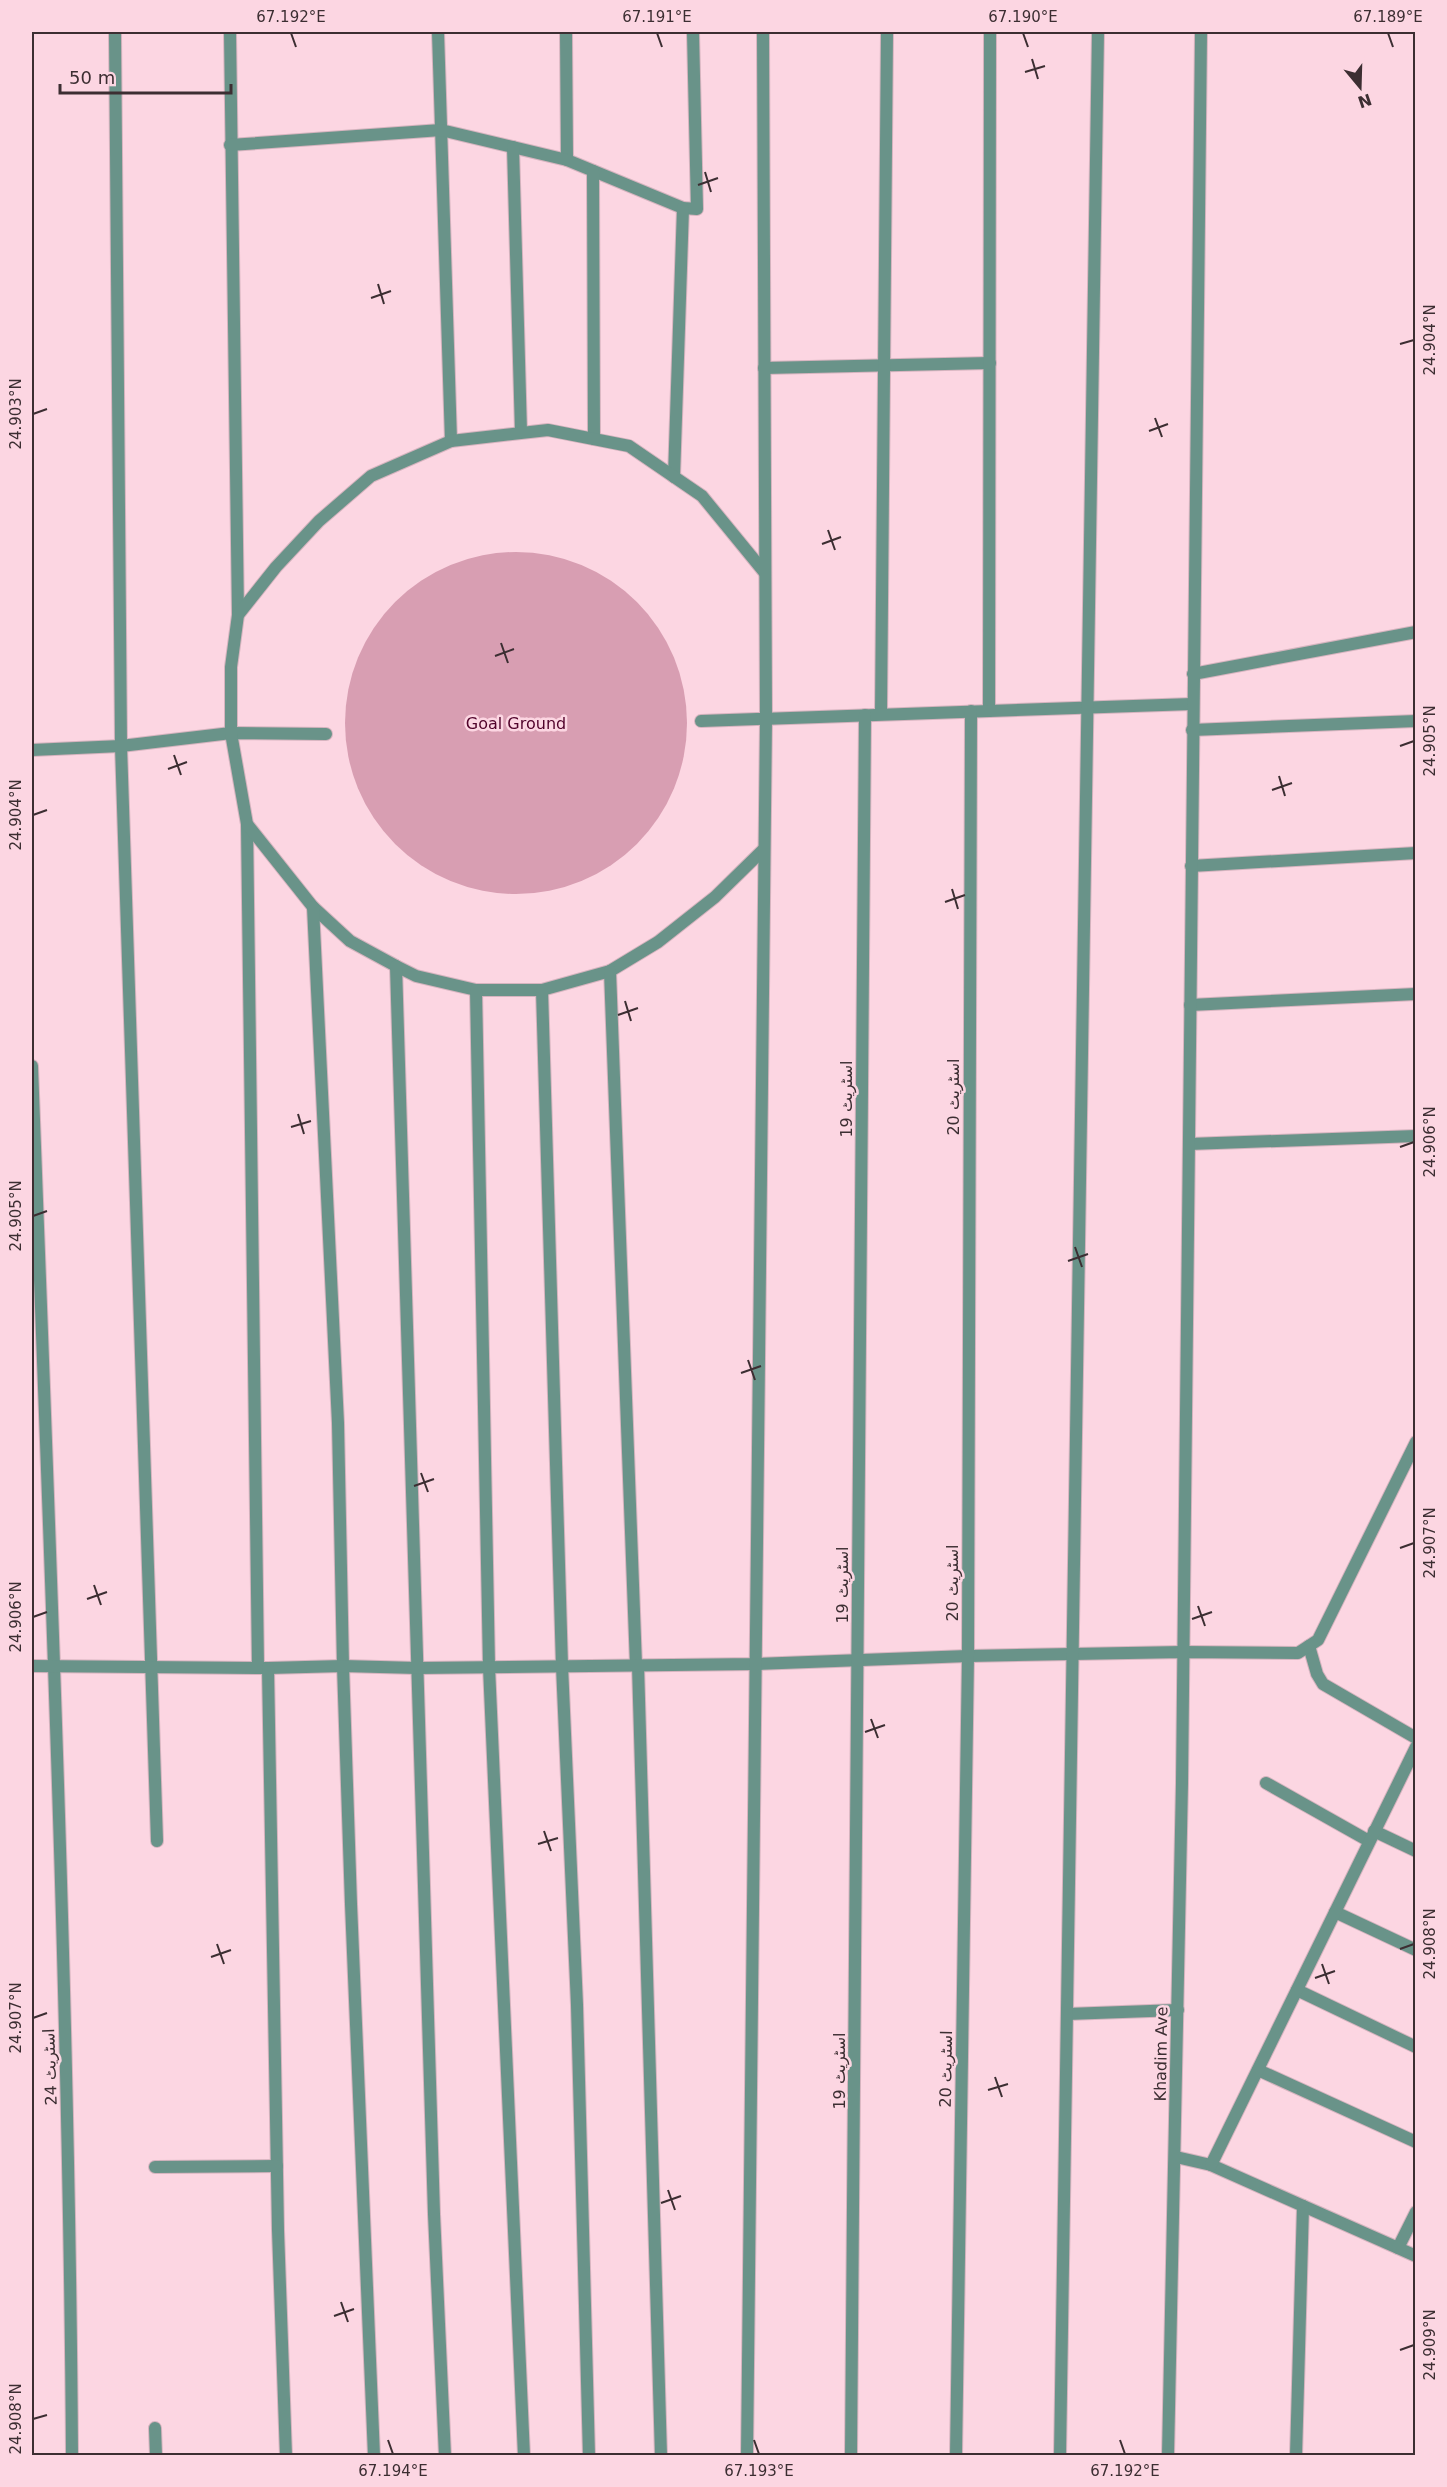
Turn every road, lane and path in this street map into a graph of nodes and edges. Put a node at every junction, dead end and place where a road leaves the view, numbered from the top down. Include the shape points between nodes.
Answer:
1 (115, 32) edge
2 (230, 32) edge
3 (438, 32) edge
4 (566, 32) edge
5 (693, 32) edge
6 (763, 32) edge
7 (887, 32) edge
8 (990, 32) edge
9 (1098, 32) edge
10 (1201, 32) edge
11 (441, 130) junction
12 (230, 145) junction
13 (513, 147) junction
14 (567, 160) junction
15 (593, 171) junction
16 (683, 208) junction
17 (990, 363) junction
18 (884, 366) junction
19 (764, 368) junction
20 (521, 432) junction
21 (594, 439) junction
22 (451, 441) junction
23 (674, 477) junction
24 (765, 573) junction
25 (238, 615) junction
26 (1416, 632) edge
27 (1192, 674) junction
28 (1192, 704) junction
29 (1089, 707) junction
30 (970, 711) junction
31 (989, 711) junction
32 (881, 714) junction
33 (865, 715) junction
34 (766, 718) junction
35 (701, 721) dead end
36 (1416, 721) edge
37 (1192, 730) junction
38 (231, 733) junction
39 (326, 734) dead end
40 (121, 746) junction
41 (32, 750) edge
42 (247, 824) junction
43 (764, 849) junction
44 (1416, 854) edge
45 (1191, 866) junction
46 (314, 908) junction
47 (396, 966) junction
48 (610, 971) junction
49 (476, 990) junction
50 (542, 990) junction
51 (1416, 994) edge
52 (1190, 1005) junction
53 (32, 1066) edge
54 (1416, 1136) edge
55 (1188, 1144) junction
56 (1416, 1442) edge
57 (1309, 1646) junction
58 (1183, 1652) junction
59 (1074, 1655) junction
60 (968, 1656) junction
61 (858, 1660) junction
62 (755, 1664) junction
63 (637, 1665) junction
64 (32, 1666) edge
65 (54, 1666) junction
66 (343, 1666) junction
67 (562, 1666) junction
68 (152, 1667) junction
69 (489, 1667) junction
70 (263, 1668) junction
71 (417, 1668) junction
72 (1415, 1747) edge
73 (1266, 1783) dead end
74 (1372, 1836) junction
75 (158, 1841) dead end
76 (1416, 1851) edge
77 (1335, 1912) junction
78 (1416, 1950) edge
79 (1297, 1990) junction
80 (1178, 2010) junction
81 (1067, 2013) junction
82 (1416, 2048) edge
83 (1257, 2070) junction
84 (1416, 2142) edge
85 (1176, 2157) junction
86 (1211, 2165) junction
87 (155, 2166) dead end
88 (277, 2166) junction
89 (1304, 2206) junction
90 (1416, 2211) edge
91 (1398, 2248) junction
92 (1416, 2256) edge
93 (155, 2428) dead end
94 (72, 2456) edge
95 (156, 2456) edge
96 (285, 2456) edge
97 (374, 2456) edge
98 (445, 2456) edge
99 (524, 2456) edge
100 (589, 2456) edge
101 (661, 2456) edge
102 (747, 2456) edge
103 (851, 2456) edge
104 (956, 2456) edge
105 (1060, 2456) edge
106 (1168, 2456) edge
107 (1296, 2456) edge

1 - 40 street
2 - 12 street
3 - 11 street
4 - 14 street
5 - 16 street via 697,209
6 - 19 street
7 - 18 street
8 - 17 street
9 - 29 street
10 - 27 street, Khadim Ave
11 - 12 street
11 - 13 street
11 - 22 street
12 - 25 street
13 - 14 street
13 - 20 street
14 - 15 street
15 - 16 street
15 - 21 street
16 - 23 street
17 - 18 street
17 - 31 street
18 - 19 street
18 - 32 street
19 - 24 street
20 - 21 street via 548,430
20 - 22 street
21 - 23 street via 629,446
22 - 25 street via 371,476 320,521
23 - 24 street via 702,496
24 - 34 street
25 - 38 street via 231,667
26 - 27 street
27 - 28 street, Khadim Ave
28 - 29 street
28 - 37 street, Khadim Ave
29 - 31 street
29 - 59 street
30 - 31 street
30 - 32 street
30 - 60 street, اسٹریٹ 20
32 - 33 street
33 - 34 street
33 - 61 street, اسٹریٹ 19
34 - 35 street
34 - 43 street
36 - 37 street
37 - 45 street, Khadim Ave
38 - 39 street
38 - 40 street
38 - 42 street
40 - 41 street
40 - 68 street
42 - 46 street
42 - 70 street
43 - 48 street via 715,897 658,942
43 - 62 street
44 - 45 street
45 - 52 street, Khadim Ave
46 - 47 street via 350,941
46 - 66 street via 338,1423
47 - 49 street via 416,976
47 - 71 street
48 - 50 street
48 - 63 street
49 - 50 street
49 - 69 street
50 - 67 street
51 - 52 street
52 - 55 street, Khadim Ave
53 - 65 street, اسٹریٹ 24
54 - 55 street
55 - 58 street, Khadim Ave
56 - 57 street via 1318,1640
57 - 58 street via 1298,1653
57 - 72 street via 1323,1684
58 - 59 street
58 - 80 street, Khadim Ave
59 - 60 street
59 - 81 street
60 - 61 street
60 - 104 street, اسٹریٹ 20
61 - 62 street
61 - 103 street, اسٹریٹ 19
62 - 63 street
62 - 102 street
63 - 67 street
63 - 101 street
64 - 65 street
65 - 68 street
65 - 94 street, اسٹریٹ 24 via 71,2202
66 - 70 street
66 - 71 street
66 - 97 street
67 - 69 street
67 - 100 street via 577,2006
68 - 70 street
68 - 75 street
69 - 71 street
69 - 99 street
70 - 88 street
71 - 98 street
72 - 74 street
73 - 74 street
74 - 76 street
74 - 77 street
77 - 78 street
77 - 79 street
79 - 82 street
79 - 83 street
80 - 81 street
80 - 85 street, Khadim Ave
81 - 105 street
83 - 84 street
83 - 86 street
85 - 86 street
85 - 106 street, Khadim Ave
86 - 89 street
87 - 88 street
88 - 96 street
89 - 91 street
89 - 107 street
90 - 91 street
91 - 92 street
93 - 95 street

